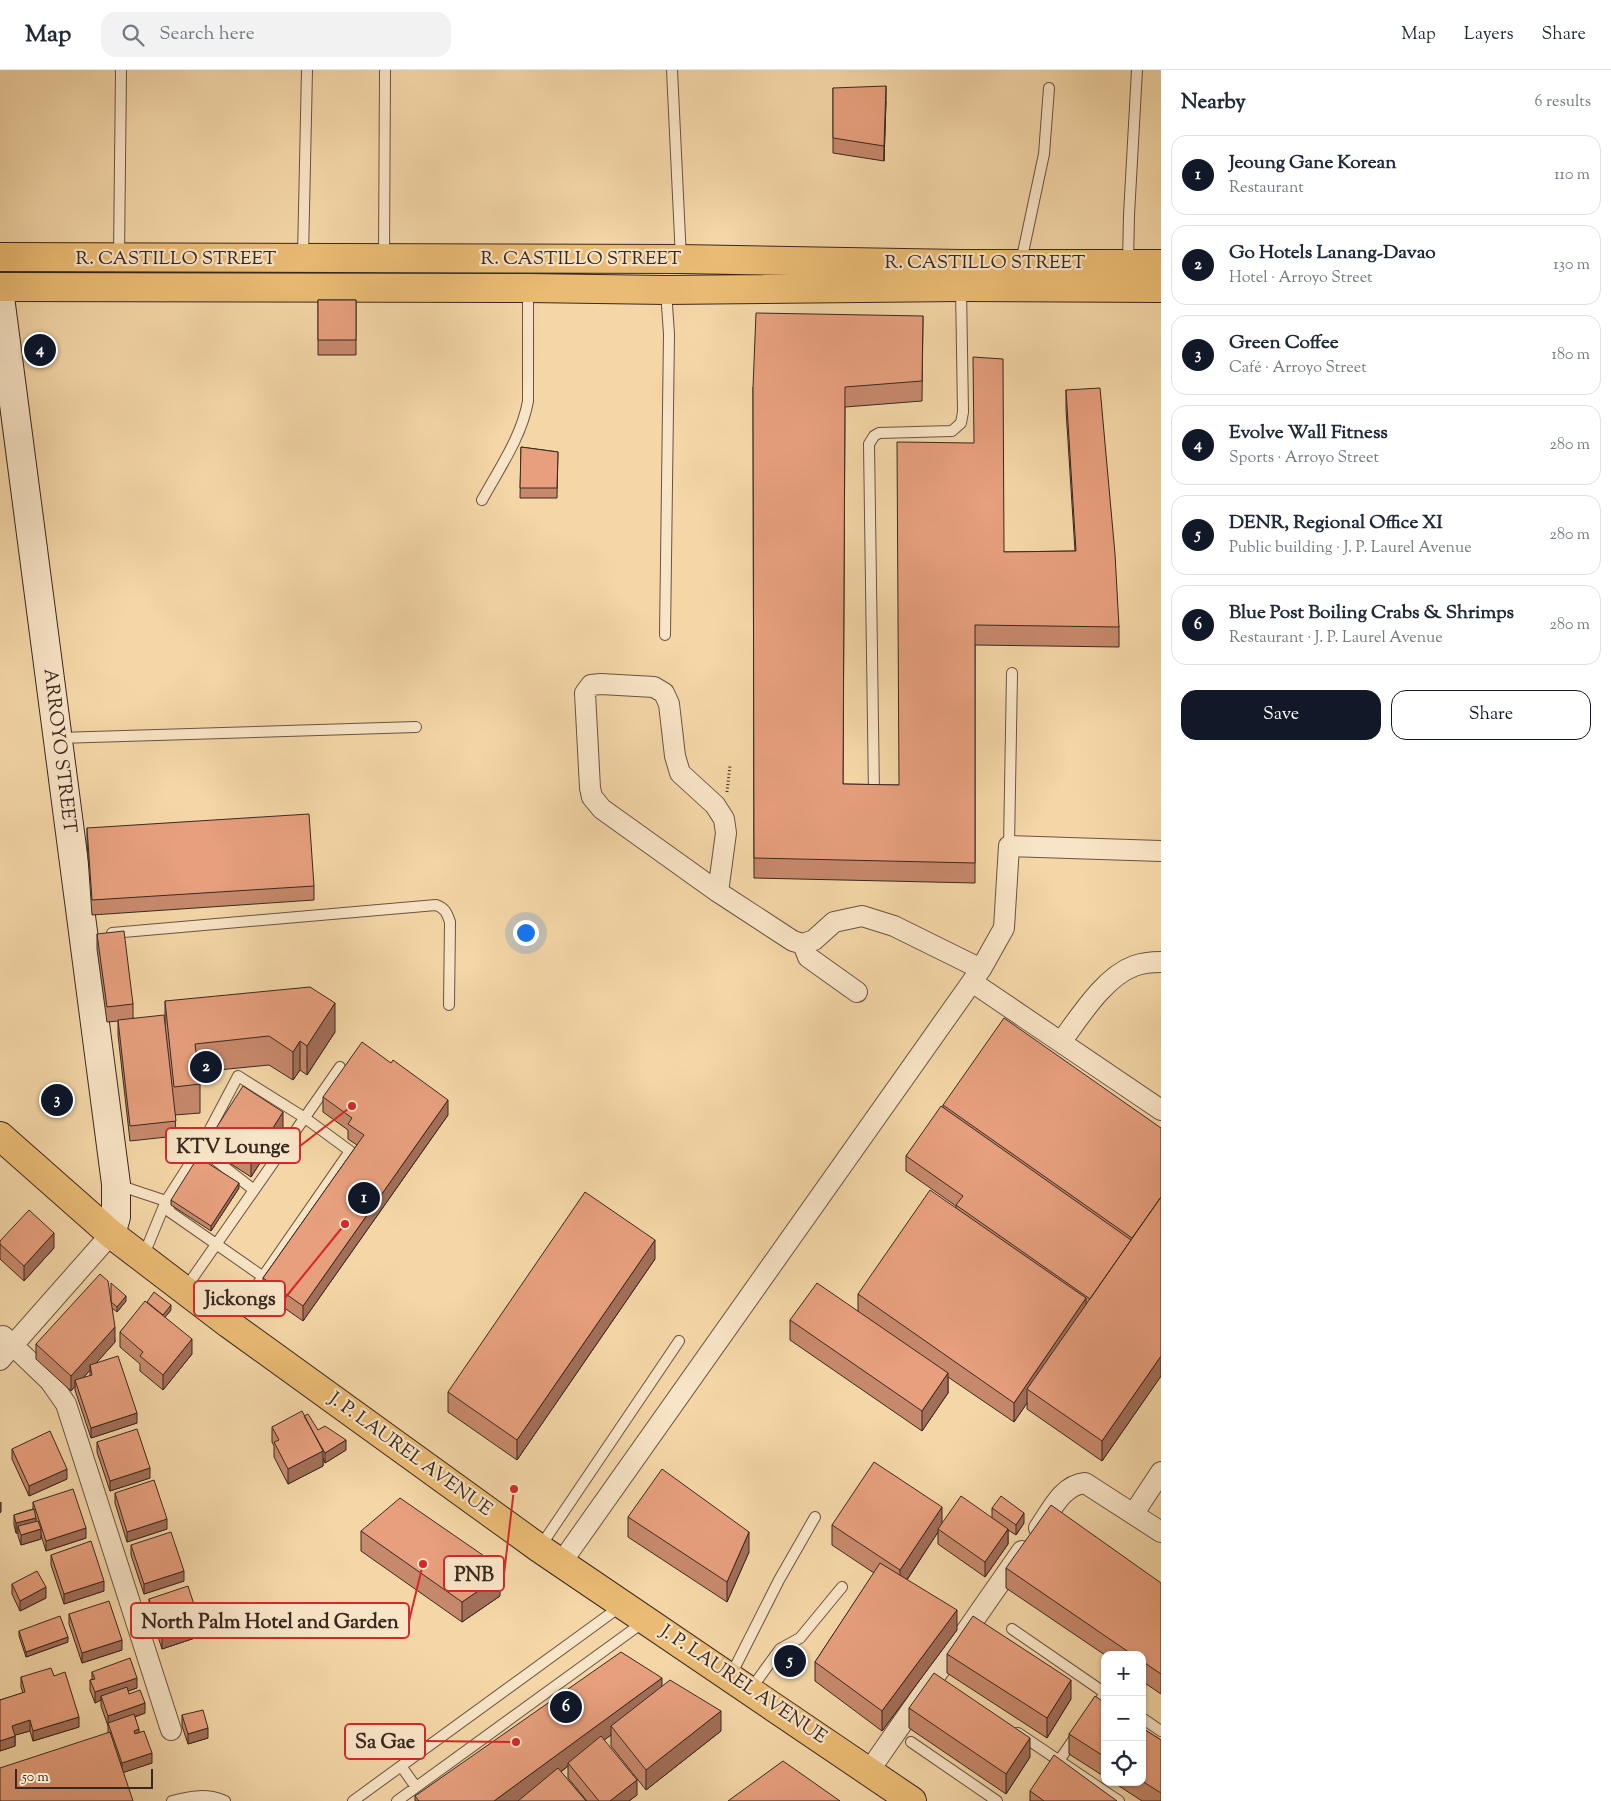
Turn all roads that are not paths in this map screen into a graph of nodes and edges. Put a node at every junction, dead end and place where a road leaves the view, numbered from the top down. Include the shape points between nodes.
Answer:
1 (121, 70) edge
2 (307, 70) edge
3 (385, 70) edge
4 (672, 70) edge
5 (1137, 70) edge
6 (1049, 88) dead end
7 (0, 257) edge
8 (119, 259) junction
9 (303, 259) junction
10 (384, 259) junction
11 (486, 259) junction
12 (681, 259) junction
13 (1161, 264) edge
14 (960, 276) junction
15 (1018, 276) junction
16 (1128, 276) junction
17 (0, 287) edge
18 (488, 288) junction
19 (528, 288) junction
20 (1161, 288) edge
21 (666, 290) junction
22 (0, 297) edge
23 (482, 500) dead end
24 (666, 635) dead end
25 (1012, 673) dead end
26 (416, 727) dead end
27 (57, 738) junction
28 (874, 794) edge
29 (1010, 846) junction
30 (1161, 851) edge
31 (718, 892) junction
32 (91, 935) junction
33 (803, 944) junction
34 (1161, 962) edge
35 (977, 976) junction
36 (857, 992) dead end
37 (449, 1005) dead end
38 (1061, 1042) junction
39 (340, 1067) dead end
40 (1161, 1110) edge
41 (305, 1118) junction
42 (0, 1136) edge
43 (200, 1148) junction
44 (254, 1190) junction
45 (166, 1201) junction
46 (111, 1212) junction
47 (217, 1244) junction
48 (143, 1259) junction
49 (262, 1276) junction
50 (184, 1290) junction
51 (229, 1324) junction
52 (679, 1340) dead end
53 (4, 1345) edge
54 (1161, 1472) edge
55 (1134, 1513) junction
56 (814, 1517) dead end
57 (1161, 1532) edge
58 (550, 1555) junction
59 (842, 1587) dead end
60 (624, 1604) junction
61 (646, 1620) junction
62 (1012, 1629) dead end
63 (740, 1684) junction
64 (1101, 1690) edge
65 (1103, 1696) edge
66 (1146, 1721) edge
67 (1013, 1729) edge
68 (171, 1730) dead end
69 (1161, 1731) edge
70 (910, 1742) dead end
71 (1060, 1760) junction
72 (401, 1766) junction
73 (869, 1771) junction
74 (1048, 1776) edge
75 (416, 1787) junction
76 (172, 1801) edge
77 (225, 1801) edge
78 (353, 1801) edge
79 (397, 1801) edge
80 (912, 1801) edge
81 (997, 1801) edge
82 (1119, 1801) edge

1 - 8 lane
2 - 9 lane
3 - 10 lane
4 - 12 lane
5 - 16 lane
6 - 15 lane via 1044,154
7 - 8 main road, R. CASTILLO STREET
8 - 9 main road, R. CASTILLO STREET
9 - 10 main road, R. CASTILLO STREET
10 - 11 main road, R. CASTILLO STREET
11 - 12 main road, R. CASTILLO STREET
11 - 18 main road
12 - 14 main road, R. CASTILLO STREET
13 - 16 main road, R. CASTILLO STREET
14 - 15 main road, R. CASTILLO STREET
14 - 21 main road, R. CASTILLO STREET
14 - 28 lane via 961,423 952,431 879,433 869,444
15 - 16 main road, R. CASTILLO STREET
16 - 20 main road, R. CASTILLO STREET
17 - 18 main road, R. CASTILLO STREET
18 - 19 main road, R. CASTILLO STREET
19 - 21 main road, R. CASTILLO STREET
19 - 23 lane via 526,415
21 - 24 lane via 669,334
22 - 27 street, ARROYO STREET
25 - 29 lane
26 - 27 lane
27 - 32 street, ARROYO STREET
29 - 30 street
29 - 35 street via 1004,928
31 - 31 street via 602,809 592,797 585,693 592,686 654,687 664,693 669,704 680,773 724,819 726,833
31 - 33 street via 782,935
32 - 37 lane via 436,905 447,913 450,922
32 - 46 street, ARROYO STREET
33 - 35 street via 814,940 834,922 862,916 894,926
33 - 36 street via 808,957
34 - 38 street via 1133,966 1117,976 1098,994
35 - 38 street
35 - 58 street
38 - 40 street
39 - 41 lane
41 - 43 lane via 238,1076
41 - 44 lane
41 - 49 lane via 350,1150
42 - 46 main road, J. P. LAUREL AVENUE
43 - 44 lane
43 - 45 lane
44 - 47 lane
45 - 46 lane
45 - 47 lane via 170,1212
45 - 48 lane
46 - 48 main road, J. P. LAUREL AVENUE
46 - 53 street
47 - 49 lane
47 - 50 lane
48 - 50 main road, J. P. LAUREL AVENUE
49 - 51 lane
50 - 51 main road, J. P. LAUREL AVENUE
51 - 58 main road, J. P. LAUREL AVENUE
52 - 58 lane
53 - 68 street via 50,1382 66,1404
54 - 55 street
55 - 57 street
55 - 73 street via 1084,1483 1068,1488
56 - 63 lane via 779,1580
58 - 60 main road, J. P. LAUREL AVENUE
59 - 63 lane via 800,1638 780,1649
60 - 61 main road, J. P. LAUREL AVENUE
60 - 72 lane
61 - 63 main road, J. P. LAUREL AVENUE
61 - 75 lane
62 - 64 lane
63 - 73 main road, J. P. LAUREL AVENUE
65 - 71 lane
66 - 69 lane
67 - 71 lane
70 - 81 lane
71 - 74 lane
71 - 82 lane
72 - 75 lane
72 - 78 lane
73 - 80 main road, J. P. LAUREL AVENUE
75 - 79 lane
76 - 77 lane via 214,1796

